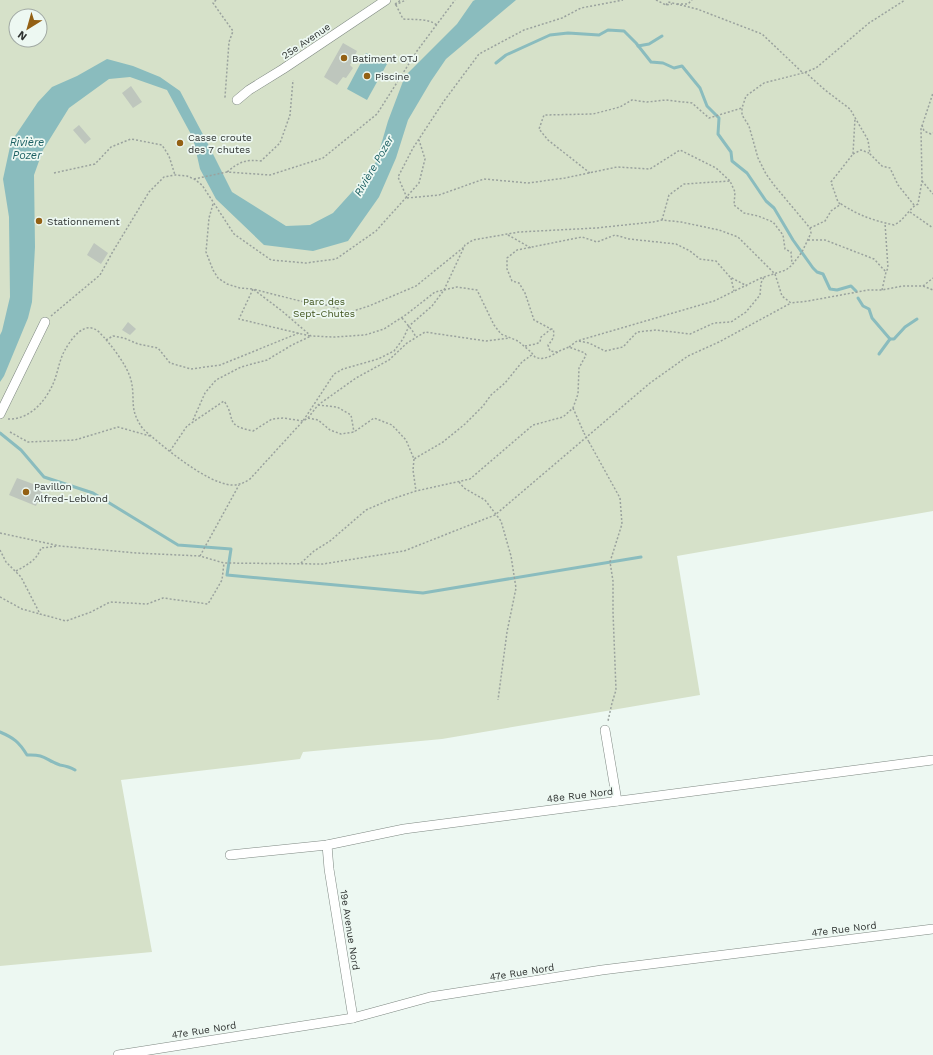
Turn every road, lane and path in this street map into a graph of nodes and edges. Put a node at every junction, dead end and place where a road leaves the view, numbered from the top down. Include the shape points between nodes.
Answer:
1 (216, 0) edge
2 (401, 0) edge
3 (455, 0) edge
4 (623, 0) edge
5 (656, 0) edge
6 (692, 0) edge
7 (906, 0) edge
8 (389, 3) edge
9 (673, 4) junction
10 (396, 5) dead end
11 (437, 25) junction
12 (804, 72) junction
13 (293, 80) dead end
14 (933, 93) edge
15 (223, 96) dead end
16 (238, 100) dead end
17 (742, 108) junction
18 (855, 118) junction
19 (922, 125) junction
20 (933, 133) edge
21 (419, 140) junction
22 (853, 154) junction
23 (870, 154) junction
24 (227, 172) junction
25 (54, 173) dead end
26 (590, 173) junction
27 (175, 175) junction
28 (194, 179) junction
29 (730, 181) junction
30 (922, 181) junction
31 (933, 194) edge
32 (407, 198) junction
33 (213, 204) junction
34 (841, 204) junction
35 (914, 206) junction
36 (909, 212) junction
37 (662, 220) junction
38 (885, 223) junction
39 (810, 228) junction
40 (933, 228) edge
41 (507, 234) junction
42 (808, 240) junction
43 (466, 245) junction
44 (531, 248) junction
45 (792, 266) junction
46 (886, 272) junction
47 (775, 274) junction
48 (730, 277) junction
49 (764, 277) junction
50 (933, 278) edge
51 (747, 286) junction
52 (923, 286) junction
53 (253, 289) junction
54 (444, 290) junction
55 (882, 290) junction
56 (933, 290) edge
57 (734, 291) junction
58 (791, 303) junction
59 (401, 318) junction
60 (45, 322) joint
61 (409, 326) junction
62 (551, 329) junction
63 (299, 333) junction
64 (311, 336) junction
65 (416, 337) junction
66 (509, 338) junction
67 (106, 340) junction
68 (578, 341) junction
69 (525, 346) junction
70 (569, 347) junction
71 (562, 350) junction
72 (533, 354) junction
73 (318, 405) junction
74 (573, 408) junction
75 (2, 416) edge
76 (308, 418) junction
77 (303, 421) junction
78 (192, 422) junction
79 (10, 432) dead end
80 (354, 432) junction
81 (152, 437) junction
82 (170, 451) junction
83 (414, 459) junction
84 (459, 482) junction
85 (240, 485) junction
86 (416, 491) junction
87 (496, 514) junction
88 (0, 533) edge
89 (60, 546) junction
90 (0, 550) edge
91 (200, 556) junction
92 (224, 563) junction
93 (301, 564) junction
94 (16, 571) junction
95 (0, 597) edge
96 (40, 614) junction
97 (498, 700) dead end
98 (606, 730) joint
99 (933, 760) edge
100 (617, 801) junction
101 (326, 845) junction
102 (230, 855) dead end
103 (933, 929) edge
104 (352, 1018) junction
105 (118, 1055) edge

1 - 15 path via 213,3 233,31 229,42 225,97
2 - 8 path
3 - 11 path
4 - 21 path via 581,8 562,18 524,30 479,54 444,100
5 - 9 path via 666,5
6 - 9 path via 688,4
7 - 12 path via 869,23 816,68
8 - 16 street, 25e Avenue via 249,90
9 - 12 path via 697,9 762,34
10 - 11 path via 403,19 430,20
11 - 24 path via 377,114 323,158 270,175
12 - 17 path via 764,83 746,96
12 - 18 path via 850,108
13 - 24 path via 290,115 280,143 261,161 249,160
14 - 19 path
17 - 26 path via 709,118 692,103 632,100 620,107 592,114 544,115 540,129 548,140
17 - 39 path via 742,115 749,126 758,158 766,174
18 - 22 path
18 - 23 path via 868,140
19 - 20 path via 924,131
19 - 30 path
21 - 32 path via 425,159 420,183
21 - 32 path via 398,177
22 - 23 path via 861,150
22 - 34 path via 831,182
23 - 35 path via 882,166 890,168 898,185
24 - 28 path
25 - 27 path via 95,164 111,148 131,139 162,146 169,156
26 - 29 path via 617,167 650,169 680,150 716,168
26 - 32 path via 528,183 484,179 439,195
27 - 28 path
27 - 60 path via 164,177 149,192 100,275
28 - 33 path via 202,185
29 - 37 path via 684,184 669,195
29 - 45 path via 735,192 734,205 744,213 773,222 783,235 785,249 791,252
30 - 31 path
30 - 35 path via 918,204
32 - 33 path via 376,231 336,259 306,263 271,260 234,234
33 - 53 path via 206,252 213,270 218,278 227,284
34 - 38 path via 855,214
34 - 39 path via 831,211 825,221
35 - 36 path
36 - 38 path via 901,222 894,225
36 - 40 path
37 - 41 path via 596,228
37 - 47 path via 699,225 738,237
38 - 46 path via 888,268
39 - 42 path
41 - 43 path via 473,240
41 - 44 path
42 - 45 path
42 - 46 path via 832,242 874,259
43 - 53 path via 416,286 350,312
43 - 54 path
44 - 48 path via 582,237 597,242 615,235 676,244 700,259 716,261
44 - 62 path via 517,250 507,258 507,269 512,281 519,283 525,293 534,320
45 - 47 path
46 - 55 path
47 - 49 path
47 - 58 path via 782,296
48 - 51 path
48 - 57 path
49 - 51 path
49 - 68 path via 760,295 746,312 731,322 714,323 690,334 656,330 637,332 623,347 605,351
50 - 52 path
51 - 57 path
52 - 55 path
52 - 56 path
53 - 63 path via 239,319
53 - 64 path
54 - 59 path via 435,292
54 - 61 path via 432,306
54 - 66 path via 457,287 477,290 500,334
55 - 58 path
57 - 68 path via 714,301
58 - 87 path via 688,356 650,383
59 - 61 path
59 - 64 path via 384,329 365,335
60 - 75 street
61 - 65 path
61 - 77 path via 403,340 394,351 334,374
62 - 69 path via 540,342
62 - 71 path via 554,333 548,345 550,351
63 - 64 path
63 - 67 path via 220,365 191,369 170,363 158,348 113,336
64 - 78 path via 267,360 241,367 216,380 205,393
65 - 66 path via 425,332 486,341
65 - 73 path via 389,360 356,378
66 - 69 path
67 - 75 path via 94,328 82,329 65,350 53,385 37,408 22,418
67 - 81 path via 128,371 135,417
68 - 70 path
69 - 72 path
70 - 71 path
70 - 74 path via 586,355 579,368 578,394
71 - 72 path via 540,359 535,358
72 - 83 path via 522,362 465,424 443,442
73 - 76 path
73 - 80 path via 337,407 351,415
74 - 84 path via 563,417 533,425 470,478
74 - 98 path, bridge via 620,498 622,524 610,562 613,581 616,690
76 - 77 path
76 - 80 path via 318,420 330,430 341,434
77 - 78 path via 272,419 253,431 240,429 232,422 224,401
77 - 85 path via 250,479
78 - 82 path via 186,426
79 - 81 path via 28,442 75,440 118,427
80 - 83 path via 374,418 392,425 406,440
81 - 82 path
82 - 85 path via 210,478 224,484
83 - 86 path
84 - 86 path
84 - 87 path via 464,488 485,500
85 - 91 path
86 - 93 path via 366,510
87 - 93 path via 404,551 323,564
87 - 97 path via 501,521 511,556 516,588
88 - 89 path
89 - 91 path
89 - 94 path via 41,548 32,562
90 - 94 path via 6,562
91 - 92 path
92 - 93 path
92 - 96 path via 222,580 208,604 163,598 147,604 110,602 66,621
94 - 96 path
95 - 96 path via 22,609
98 - 100 street
99 - 100 street, 48e Rue Nord
100 - 101 street, 48e Rue Nord via 404,829
101 - 102 street, 48e Rue Nord
101 - 104 street, 19e Avenue Nord
103 - 104 street, 47e Rue Nord via 602,970 430,997
104 - 105 street, 47e Rue Nord

